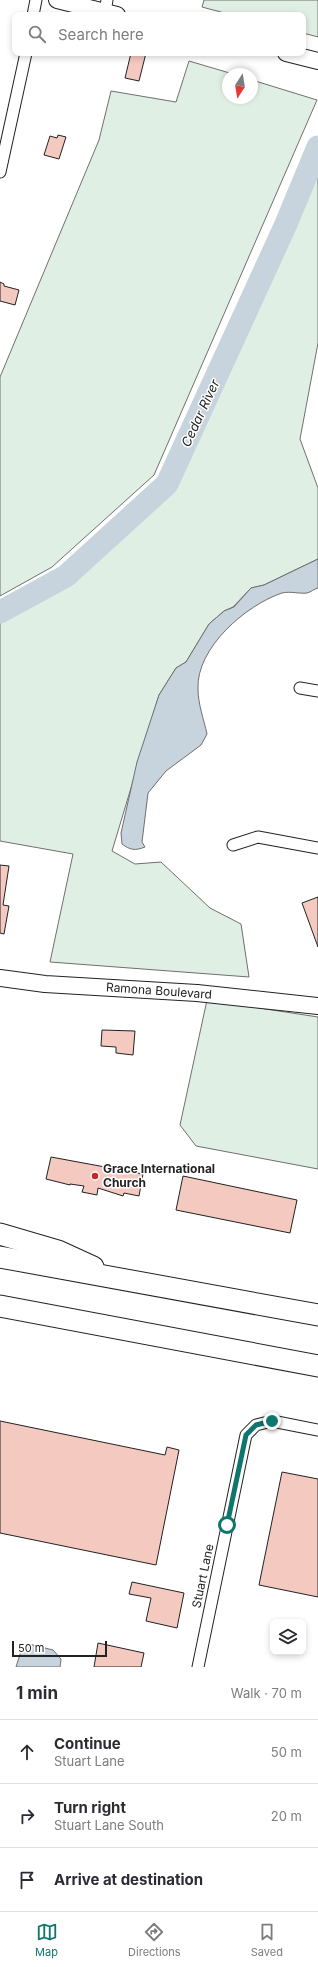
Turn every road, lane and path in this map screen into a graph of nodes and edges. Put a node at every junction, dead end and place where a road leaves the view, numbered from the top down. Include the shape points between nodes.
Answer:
1 (36, 0) edge
2 (57, 0) edge
3 (110, 9) edge
4 (34, 12) edge
5 (25, 56) edge
6 (298, 56) edge
7 (318, 61) edge
8 (0, 172) edge
9 (300, 688) dead end
10 (318, 691) edge
11 (233, 845) dead end
12 (318, 848) edge
13 (0, 978) edge
14 (318, 1006) edge
15 (0, 1234) edge
16 (0, 1257) edge
17 (124, 1281) junction
18 (0, 1306) edge
19 (318, 1315) edge
20 (318, 1366) edge
21 (318, 1430) edge
22 (198, 1667) edge

1 - 4 street
2 - 3 street
5 - 8 street
6 - 7 street
9 - 10 street
11 - 12 street via 258,837
13 - 14 street, Ramona Boulevard via 44,984 197,993
15 - 17 highway via 58,1251
16 - 17 highway
17 - 19 highway
18 - 20 highway
21 - 22 street, Stuart Lane via 272,1421 256,1425 246,1435

